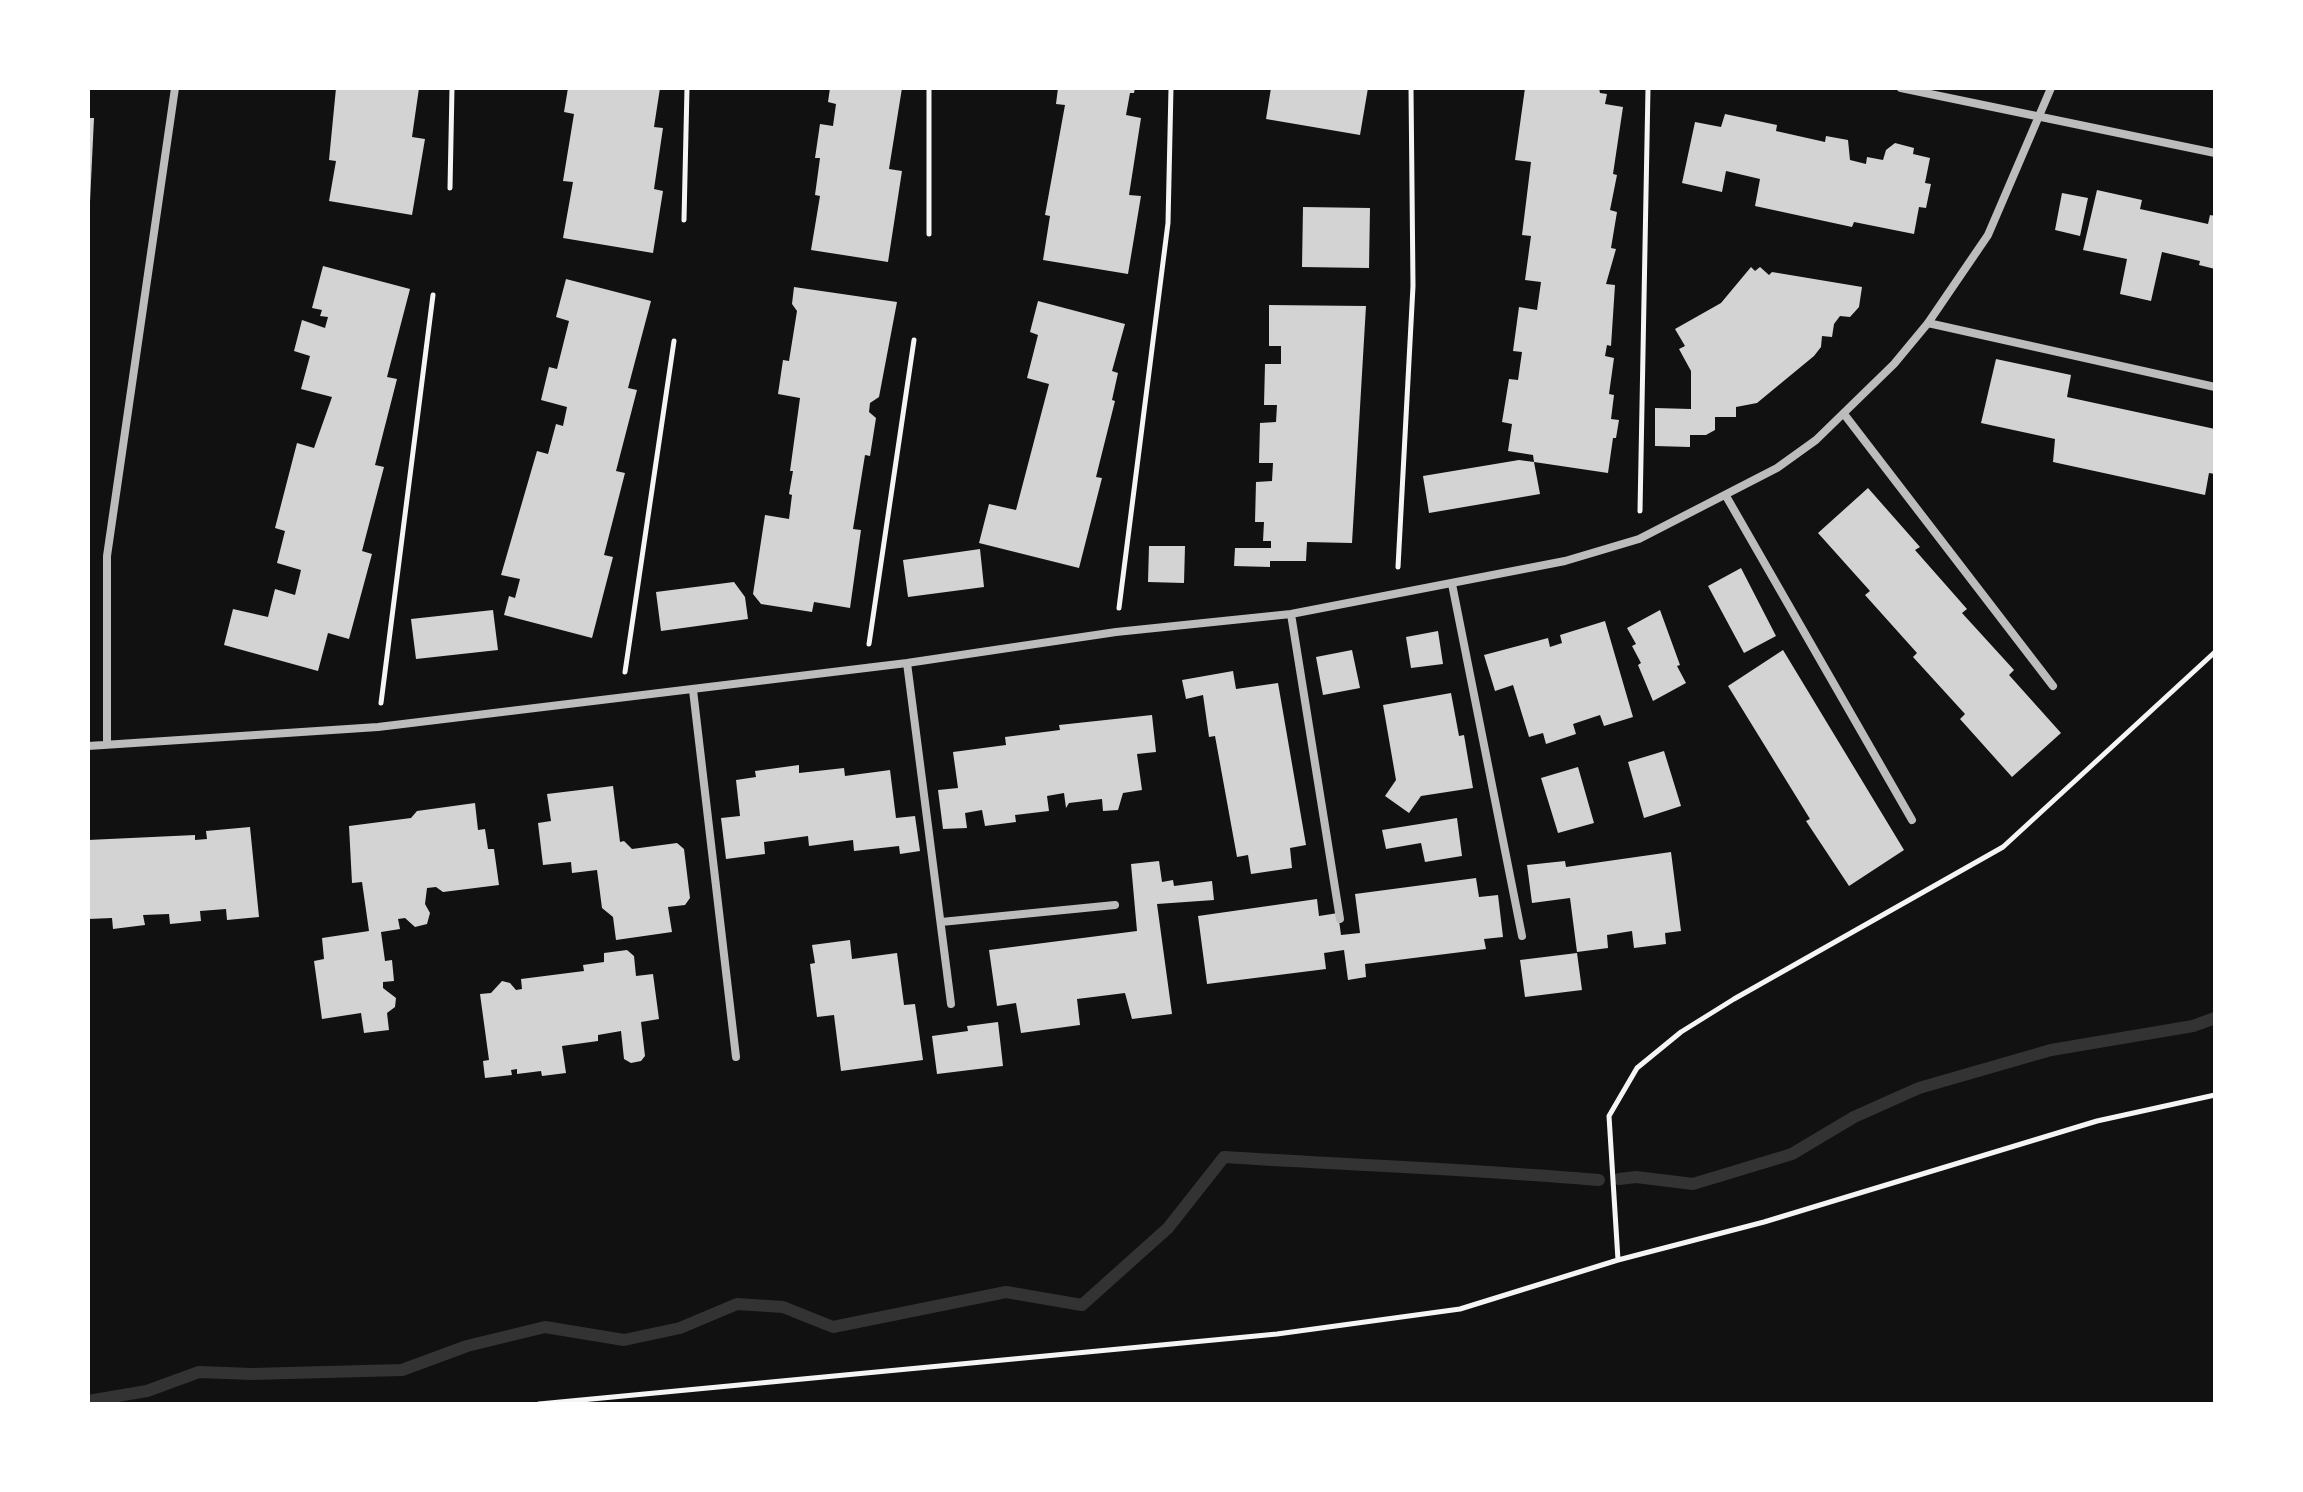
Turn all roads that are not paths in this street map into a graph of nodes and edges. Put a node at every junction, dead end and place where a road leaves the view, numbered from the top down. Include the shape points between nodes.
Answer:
1 (175, 88) edge
2 (1901, 88) edge
3 (2051, 88) edge
4 (2039, 117) junction
5 (2215, 153) edge
6 (1928, 323) junction
7 (2215, 387) edge
8 (1844, 414) junction
9 (1726, 496) junction
10 (1452, 584) junction
11 (1291, 614) junction
12 (907, 663) junction
13 (2053, 686) dead end
14 (693, 690) junction
15 (107, 744) junction
16 (88, 746) edge
17 (1912, 820) dead end
18 (1115, 905) dead end
19 (1340, 919) dead end
20 (941, 922) junction
21 (1522, 936) dead end
22 (951, 1004) dead end
23 (736, 1057) dead end

1 - 15 street via 107,556
2 - 4 street
3 - 4 street
4 - 5 street
4 - 6 street via 1988,235
6 - 7 street
6 - 8 street
8 - 9 street via 1777,468
8 - 13 street
9 - 10 street via 1639,539 1565,561
9 - 17 street
10 - 11 street
10 - 21 street
11 - 12 street via 1116,632
11 - 19 street
12 - 14 street
12 - 20 street
14 - 15 street via 378,727
14 - 23 street
15 - 16 street
18 - 20 street
20 - 22 street

